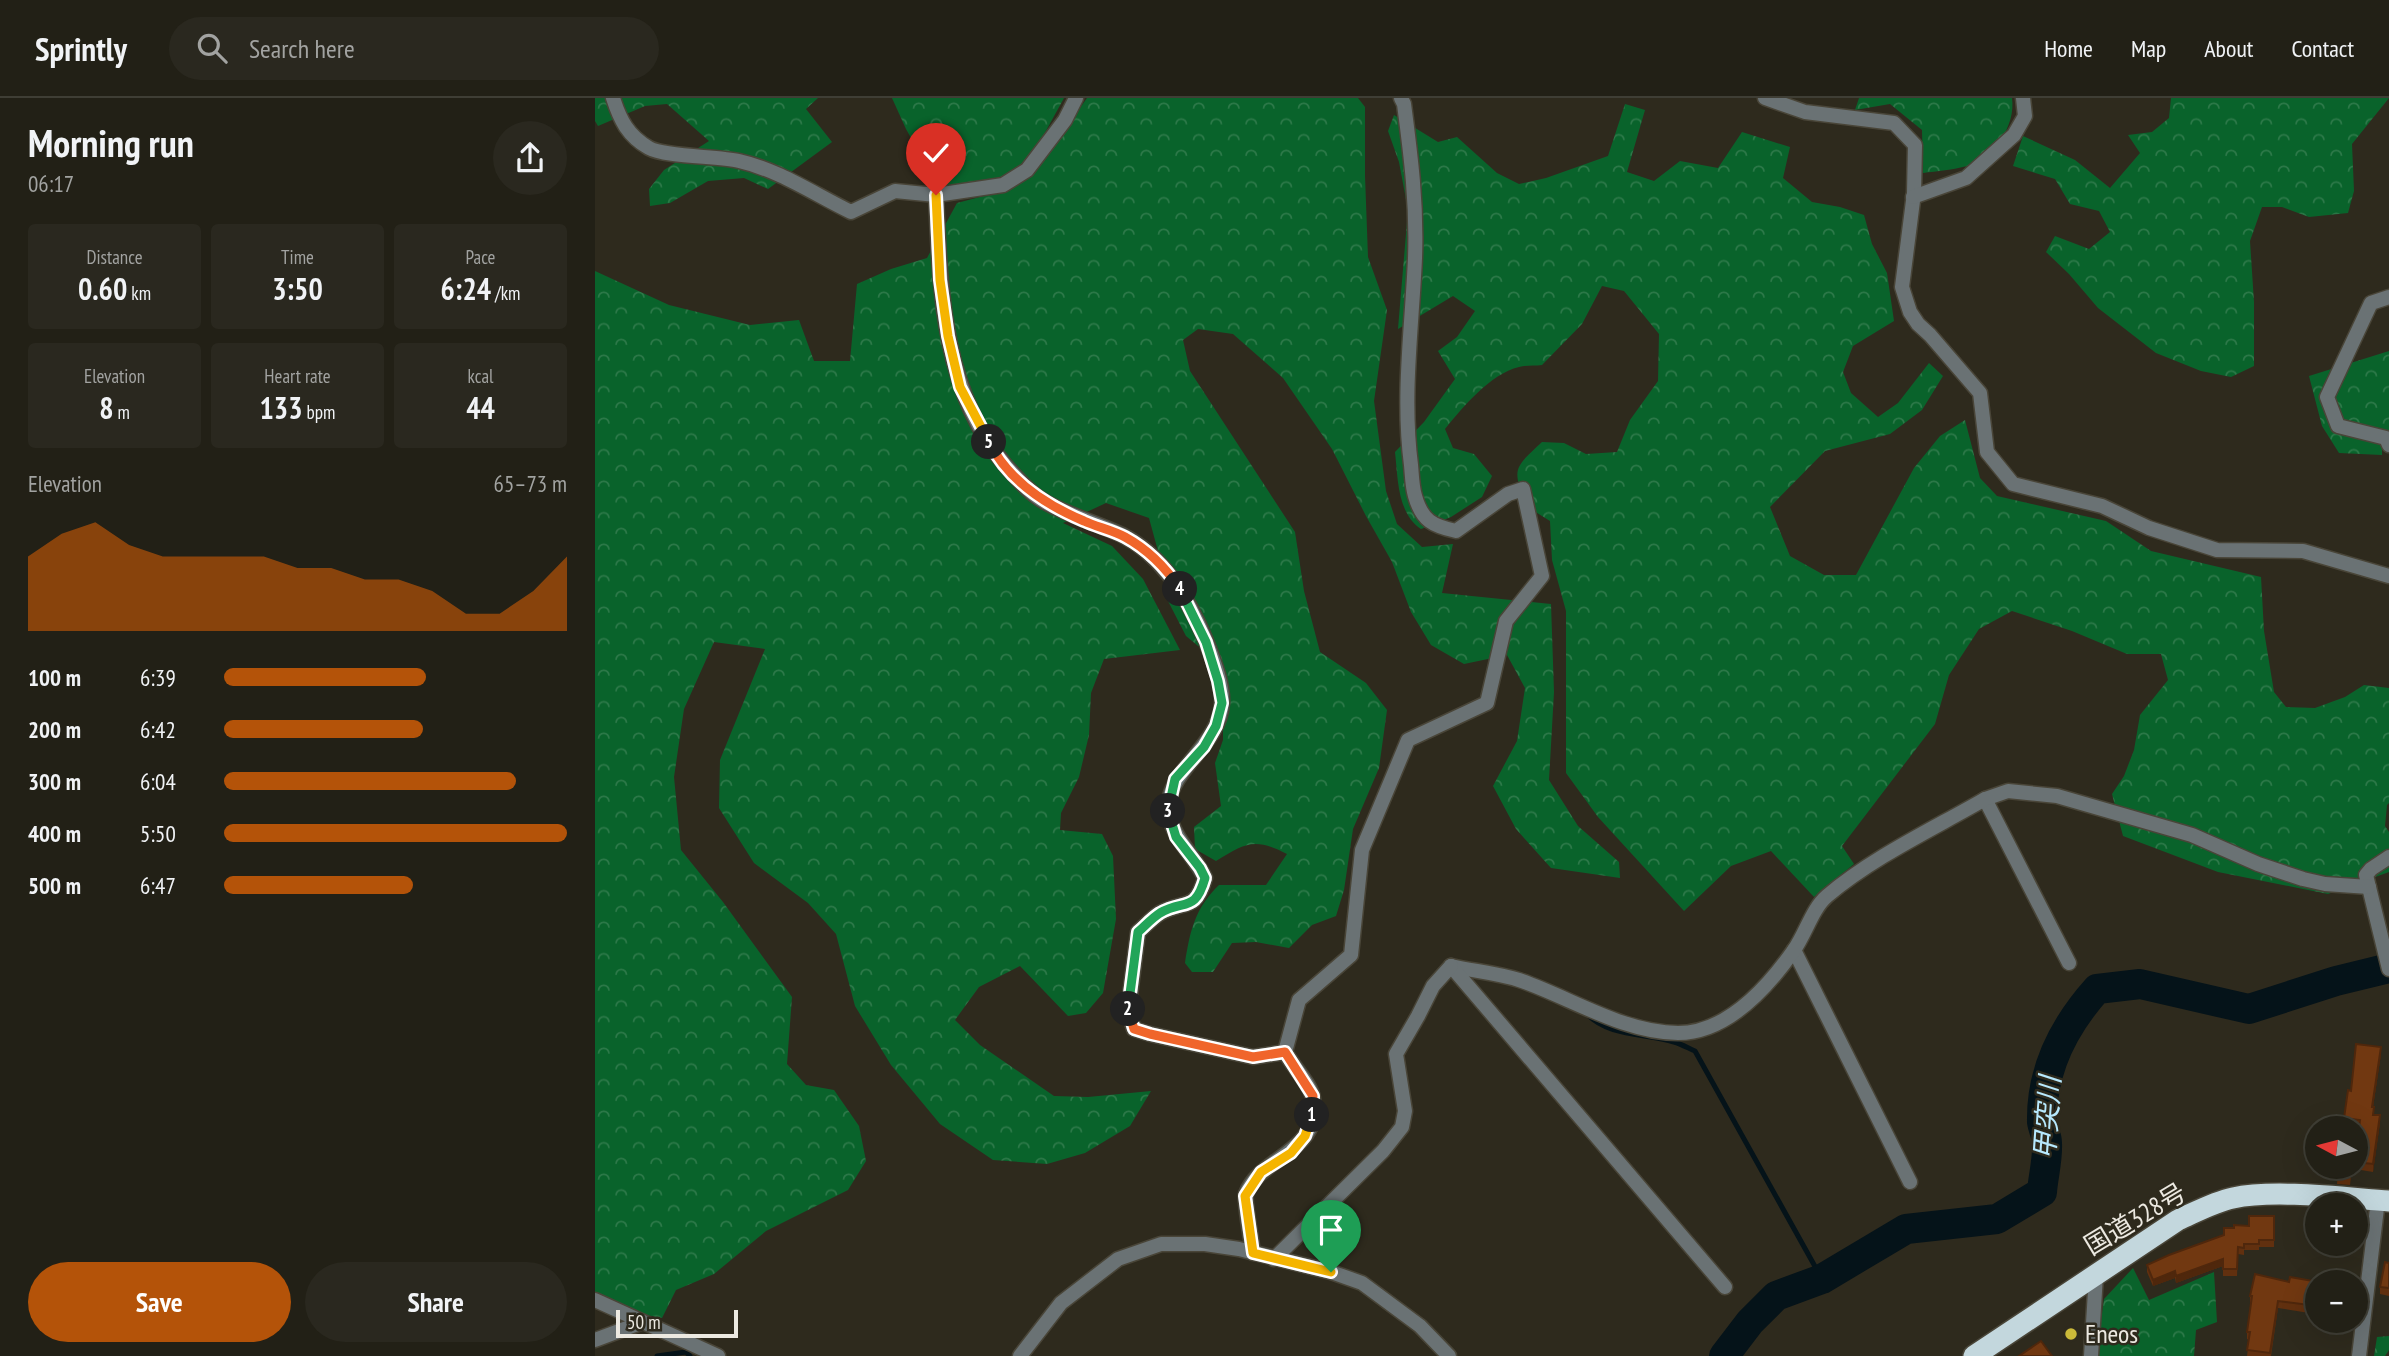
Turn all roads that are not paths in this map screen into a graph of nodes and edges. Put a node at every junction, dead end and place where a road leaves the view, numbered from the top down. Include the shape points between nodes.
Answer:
1 (613, 98) edge
2 (1076, 98) edge
3 (1401, 98) edge
4 (1765, 98) edge
5 (2024, 98) edge
6 (936, 195) junction
7 (1913, 197) junction
8 (2389, 297) edge
9 (2389, 444) edge
10 (2389, 576) edge
11 (1985, 799) junction
12 (2389, 857) edge
13 (2369, 887) junction
14 (1794, 950) junction
15 (2069, 963) dead end
16 (1451, 966) junction
17 (2389, 969) edge
18 (1285, 1052) junction
19 (1910, 1182) dead end
20 (2383, 1201) edge
21 (1253, 1253) junction
22 (1274, 1259) junction
23 (2096, 1275) junction
24 (1725, 1287) dead end
25 (595, 1300) edge
26 (643, 1322) junction
27 (595, 1340) edge
28 (718, 1356) edge
29 (1020, 1356) edge
30 (1449, 1356) edge
31 (1974, 1356) edge
32 (2091, 1356) edge
33 (2359, 1356) edge

1 - 6 street via 620,120 632,136 652,150 739,161 776,173 851,212 895,191
2 - 6 street via 1027,170 1003,185
3 - 18 street via 1416,199 1407,435 1415,497 1425,518 1436,527 1456,531 1523,489 1542,576 1506,621 1487,703 1408,740 1362,850 1351,955 1299,1000
4 - 7 street via 1805,112 1894,123 1915,145
5 - 7 street via 2025,116 2014,135 1966,178
6 - 18 street via 948,336 960,387 992,449 1042,501 1123,536 1170,574 1187,599 1218,681 1222,703 1216,726 1175,779 1168,811 1176,837 1205,878 1200,896 1160,913 1138,932 1128,1011 1134,1029 1253,1057
7 - 10 street via 1902,287 1910,312 1980,393 1986,452 2013,484 2102,506 2217,550 2303,551
8 - 9 street via 2371,303 2327,397 2338,426 2386,438
11 - 13 street via 2008,791 2057,796 2192,835 2303,878
11 - 14 street via 1850,877 1824,899
11 - 15 street
12 - 13 street via 2366,875
13 - 17 street
14 - 16 street via 1735,1015 1679,1033 1634,1026 1517,979
14 - 19 street
16 - 22 street via 1433,986 1396,1054 1405,1111 1402,1127
16 - 24 street
18 - 21 street via 1313,1096 1312,1118 1291,1153 1261,1172 1245,1196
20 - 23 highway, 国道328号 via 2261,1195 2233,1198 2178,1220
20 - 33 street
21 - 22 street
21 - 29 street via 1205,1244 1161,1244 1118,1259 1061,1303
22 - 30 street via 1362,1283 1420,1326
23 - 31 highway, 国道328号
23 - 32 street
25 - 26 street
26 - 27 street
26 - 28 street

